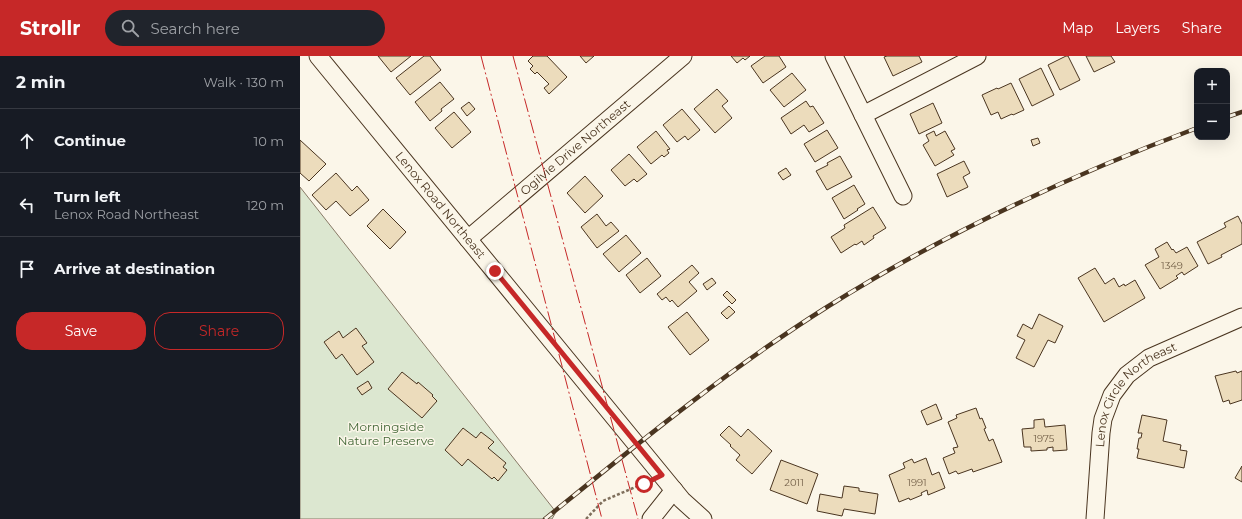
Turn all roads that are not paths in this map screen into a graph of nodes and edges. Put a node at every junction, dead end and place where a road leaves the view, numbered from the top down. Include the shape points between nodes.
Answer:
1 (318, 56) edge
2 (683, 56) edge
3 (834, 56) edge
4 (977, 56) edge
5 (863, 115) junction
6 (903, 196) dead end
7 (468, 239) junction
8 (1242, 316) edge
9 (674, 490) junction
10 (651, 519) edge
11 (703, 519) edge
12 (1095, 519) edge

1 - 7 street, Lenox Road Northeast
2 - 7 street, Ogilvie Drive Northeast
3 - 5 street
4 - 5 street
5 - 6 street
7 - 9 street, Lenox Road Northeast
8 - 12 street, Lenox Circle Northeast via 1149,358 1127,375 1112,395 1101,433
9 - 10 street
9 - 11 street, Lenox Road Northeast

